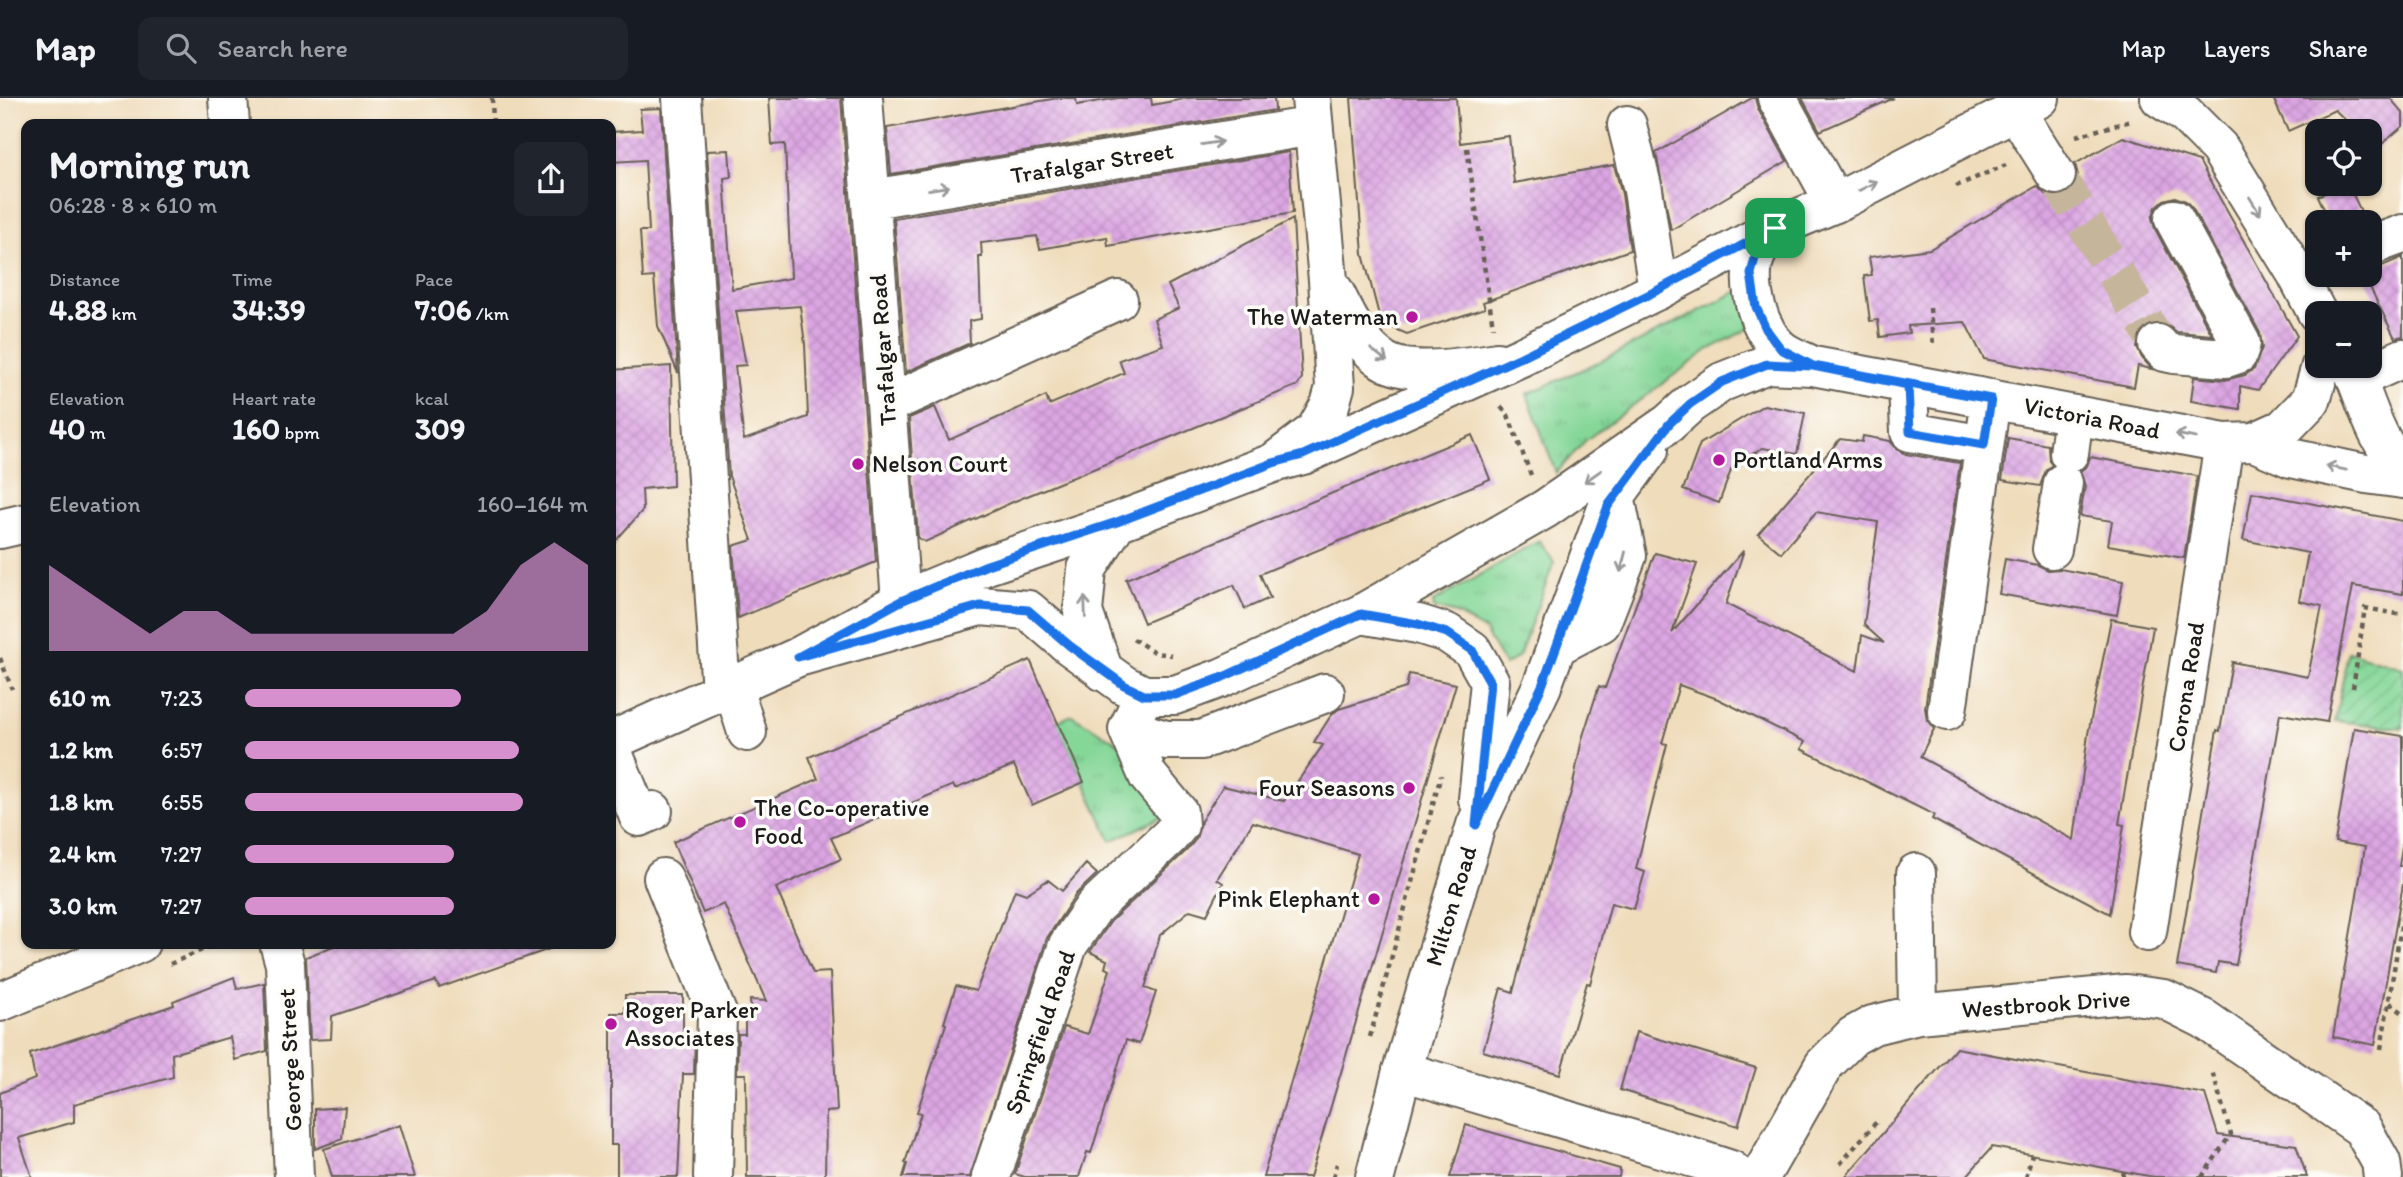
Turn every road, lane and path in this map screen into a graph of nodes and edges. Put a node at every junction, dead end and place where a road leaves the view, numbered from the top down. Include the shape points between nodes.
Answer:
1 (228, 98) edge
2 (492, 98) edge
3 (682, 98) edge
4 (863, 98) edge
5 (1777, 98) edge
6 (2160, 98) edge
7 (2204, 98) edge
8 (2028, 104) edge
9 (1312, 112) edge
10 (230, 119) edge
11 (494, 119) edge
12 (1627, 125) dead end
13 (1467, 148) dead end
14 (2219, 148) junction
15 (2056, 176) tunnel mouth
16 (872, 199) junction
17 (1835, 203) junction
18 (2174, 219) dead end
19 (1775, 228) junction
20 (2403, 234) edge
21 (2382, 242) edge
22 (2305, 268) edge
23 (1328, 280) junction
24 (1658, 290) junction
25 (1118, 300) dead end
26 (1930, 308) dead end
27 (2158, 344) tunnel mouth
28 (1933, 345) dead end
29 (2403, 358) edge
30 (1509, 359) junction
31 (2382, 364) edge
32 (1813, 366) junction
33 (2318, 378) edge
34 (2356, 378) edge
35 (1908, 385) junction
36 (1991, 399) junction
37 (888, 404) junction
38 (1501, 406) dead end
39 (2074, 415) junction
40 (1669, 424) junction
41 (2239, 442) junction
42 (1984, 445) junction
43 (1273, 463) junction
44 (2403, 467) edge
45 (1532, 478) dead end
46 (2403, 479) edge
47 (1117, 522) junction
48 (21, 524) edge
49 (0, 528) edge
50 (2052, 549) dead end
51 (901, 601) junction
52 (1361, 614) junction
53 (2403, 615) edge
54 (798, 657) junction
55 (0, 658) edge
56 (1104, 672) junction
57 (2353, 688) dead end
58 (12, 689) dead end
59 (727, 690) junction
60 (1325, 693) dead end
61 (1144, 695) junction
62 (1947, 711) dead end
63 (1128, 729) junction
64 (747, 732) dead end
65 (616, 739) edge
66 (616, 757) edge
67 (1442, 772) dead end
68 (646, 814) dead end
69 (1476, 825) junction
70 (1916, 873) dead end
71 (663, 878) dead end
72 (2403, 914) edge
73 (2147, 932) dead end
74 (125, 949) edge
75 (281, 949) edge
76 (0, 1002) edge
77 (2389, 1002) junction
78 (2403, 1013) edge
79 (1918, 1014) junction
80 (1368, 1045) dead end
81 (2381, 1049) dead end
82 (2209, 1061) dead end
83 (1402, 1071) junction
84 (1879, 1119) dead end
85 (2032, 1154) dead end
86 (1338, 1159) dead end
87 (1840, 1164) dead end
88 (288, 1175) edge
89 (713, 1177) edge
90 (991, 1177) edge
91 (1333, 1177) edge
92 (1375, 1177) edge
93 (1739, 1177) edge
94 (1760, 1177) edge
95 (2026, 1177) edge
96 (2202, 1177) edge
97 (2383, 1177) edge

1 - 10 main road
2 - 11 path
3 - 59 main road
4 - 16 main road, Trafalgar Road
5 - 17 main road
6 - 14 main road via 2185,114
7 - 14 main road
8 - 15 main road
17 -> 8 main road
16 -> 9 main road, Trafalgar Street
9 - 23 main road
12 - 24 main road via 1643,190
13 - 30 path
14 -> 22 main road
16 - 37 main road, Trafalgar Road
17 - 19 main road
18 - 27 main road via 2241,343 2238,354 2226,359 2174,355
19 - 24 main road
19 - 32 main road via 1756,254 1751,274 1756,307 1781,349
20 - 21 main road
23 -> 30 main road via 1354,331 1381,360 1402,367 1455,370
23 - 43 main road via 1335,387 1330,405 1315,431
24 - 30 main road
25 - 37 main road
26 - 28 path
29 - 31 main road
30 - 43 main road via 1303,455
32 - 35 main road, Victoria Road
32 - 40 main road, Victoria Road via 1767,364 1722,382
33 - 41 main road via 2311,400 2283,429
34 - 44 main road via 2381,439
35 - 36 main road, Victoria Road
35 - 42 main road via 1910,432
36 - 39 main road, Victoria Road
36 - 42 main road
37 - 51 main road, Trafalgar Road
38 - 45 path
41 -> 39 main road, Victoria Road
39 - 50 main road
40 -> 52 main road via 1545,509
40 -> 69 main road, Milton Road via 1608,506 1542,686
46 -> 41 main road, Victoria Road via 2291,458
41 - 73 main road, Corona Road
42 - 62 main road
43 - 47 main road
47 - 51 main road via 987,565
56 -> 47 main road via 1083,612 1087,569
48 - 49 main road
51 - 54 main road
52 - 61 main road via 1221,678 1175,695
52 - 69 main road via 1447,633 1472,650 1490,682
53 - 57 path via 2365,608
54 - 56 main road via 980,606 1028,610
54 - 59 main road
55 - 58 path
56 - 61 main road
59 - 64 main road
59 - 65 main road
60 - 63 main road via 1201,740 1166,740
61 - 63 main road
63 - 90 main road, Springfield Road via 1148,776 1178,812 1179,825 1094,907 1068,945
66 - 68 main road
67 - 80 path
69 - 83 main road, Milton Road
70 - 79 main road
71 - 89 main road via 717,1013
72 - 77 path
74 - 76 main road
75 - 88 main road, George Street via 285,964
77 - 78 path
77 - 81 path
79 - 94 main road, Westbrook Drive via 1853,1035 1824,1065
79 - 97 main road, Westbrook Drive via 2126,994 2164,999 2204,1019 2362,1128 2381,1162
82 - 96 path via 2231,1134
83 - 92 main road, Milton Road
83 - 93 main road via 1697,1159
84 - 87 path
85 - 95 path
86 - 91 path

